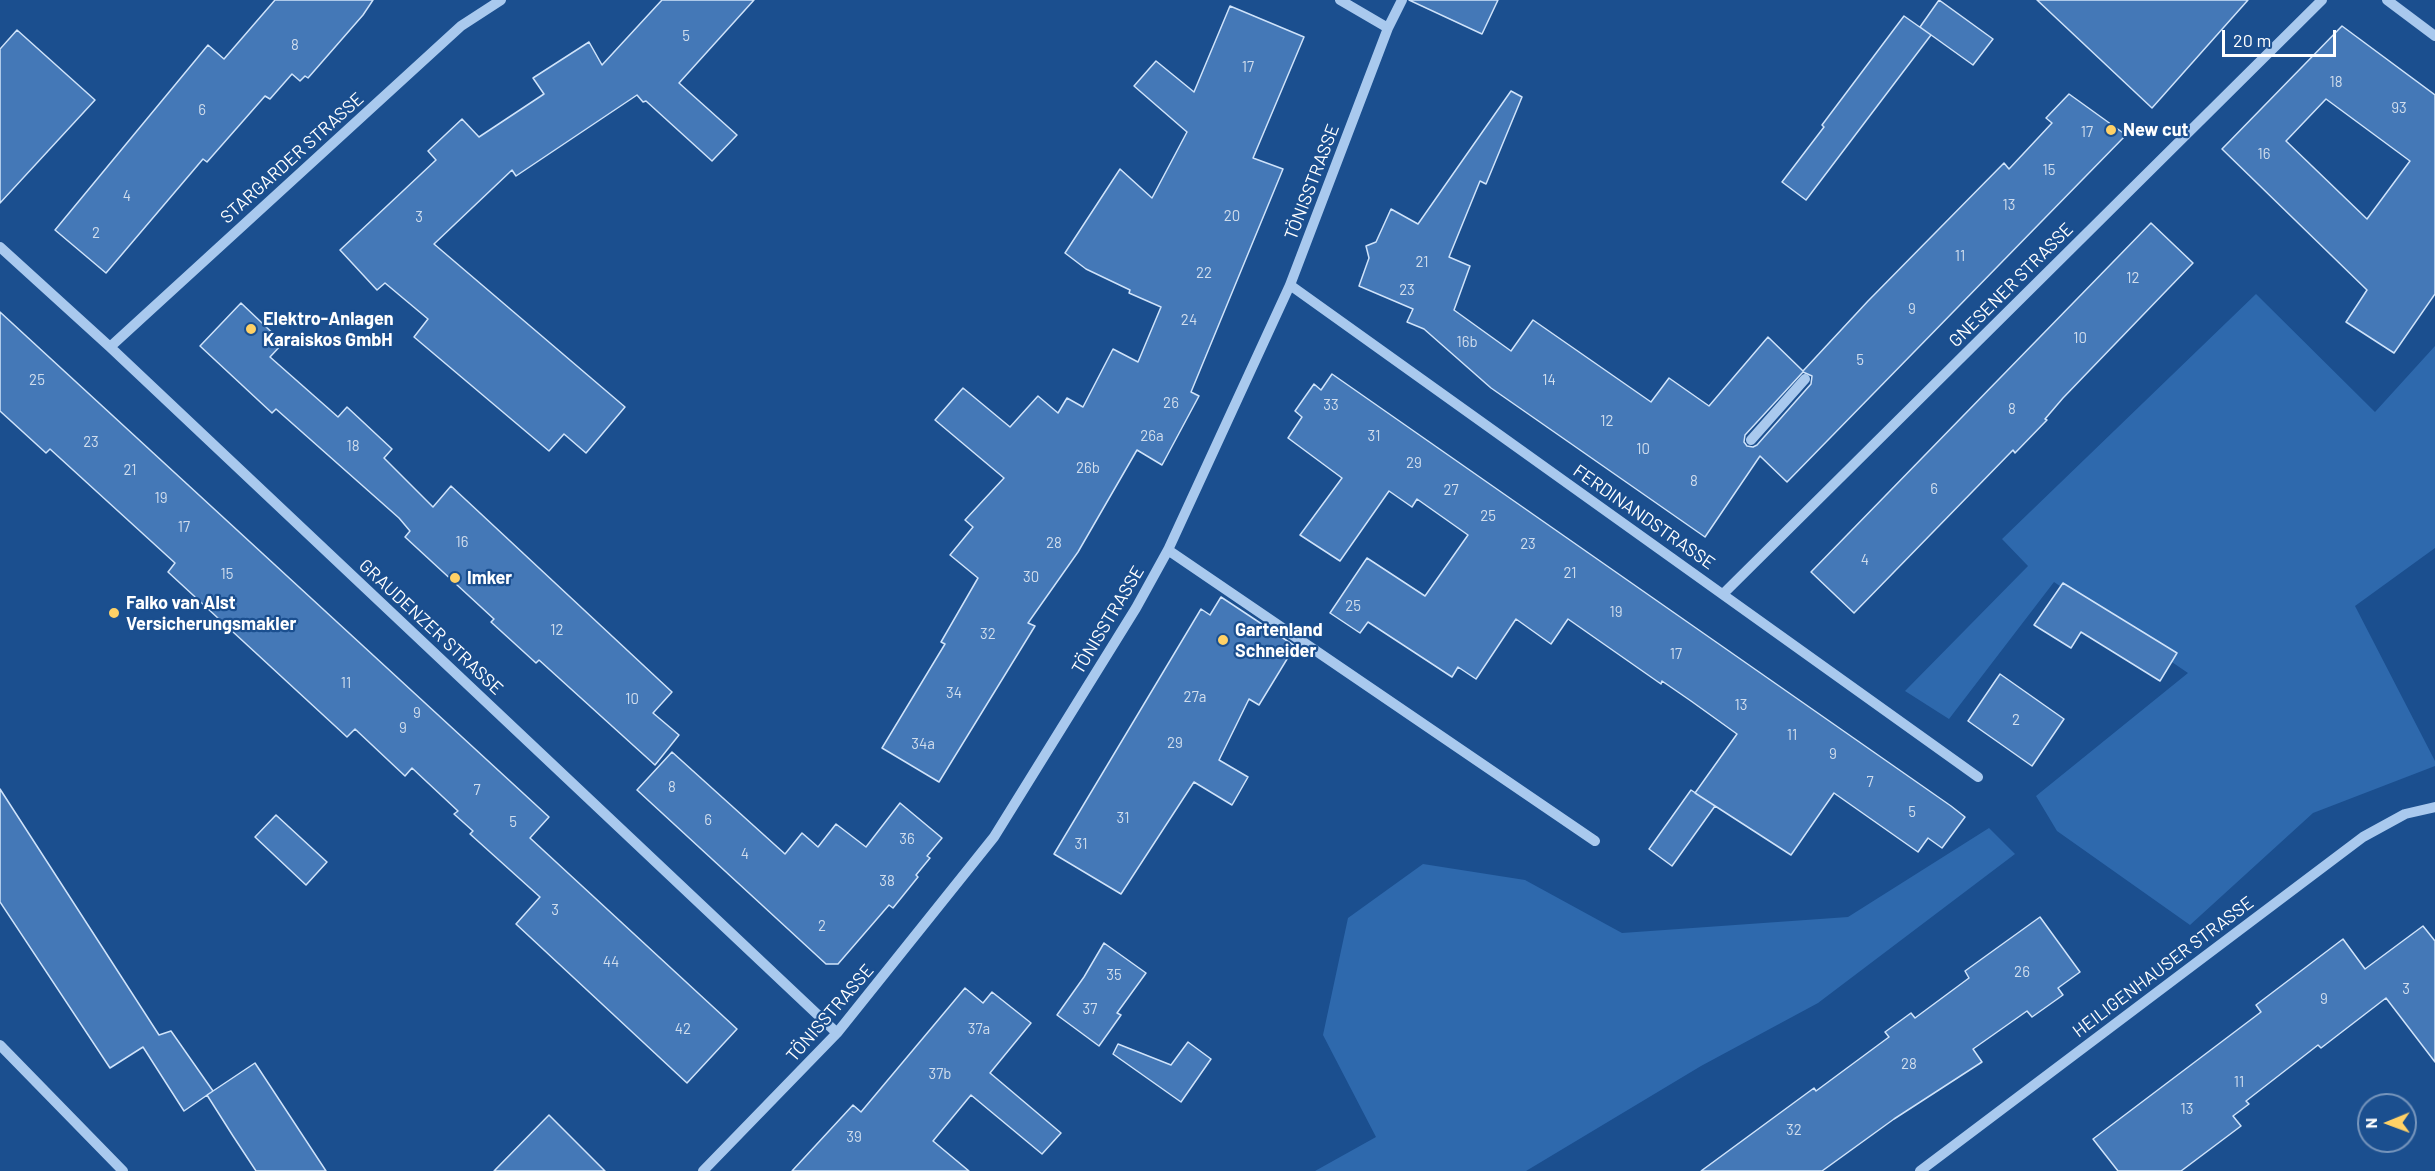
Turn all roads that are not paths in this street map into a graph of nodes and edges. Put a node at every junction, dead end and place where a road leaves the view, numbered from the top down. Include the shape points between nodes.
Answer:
1 (501, 0) edge
2 (1340, 0) edge
3 (1402, 0) edge
4 (2322, 0) edge
5 (2387, 0) edge
6 (1388, 28) junction
7 (2435, 36) edge
8 (0, 247) edge
9 (1290, 285) junction
10 (110, 347) junction
11 (1805, 379) dead end
12 (1751, 440) dead end
13 (1168, 550) junction
14 (1724, 594) junction
15 (1978, 777) dead end
16 (2435, 807) edge
17 (1595, 841) dead end
18 (837, 1033) junction
19 (0, 1045) edge
20 (123, 1171) edge
21 (704, 1171) edge
22 (1920, 1171) edge

1 - 10 street, STARGARDER STRASSE via 461,26
2 - 6 street
3 - 6 street, TÖNISSTRASSE
4 - 14 street, GNESENER STRASSE
5 - 7 street
6 - 9 street, TÖNISSTRASSE
8 - 10 street, GRAUDENZER STRASSE
9 - 13 street, TÖNISSTRASSE
9 - 14 street, FERDINANDSTRASSE
10 - 18 street, GRAUDENZER STRASSE
11 - 12 street
13 - 17 street
13 - 18 street, TÖNISSTRASSE via 1137,608 994,837
14 - 15 street, FERDINANDSTRASSE
16 - 22 street, HEILIGENHAUSER STRASSE via 2405,814 2363,837
18 - 21 street, TÖNISSTRASSE
19 - 20 street

